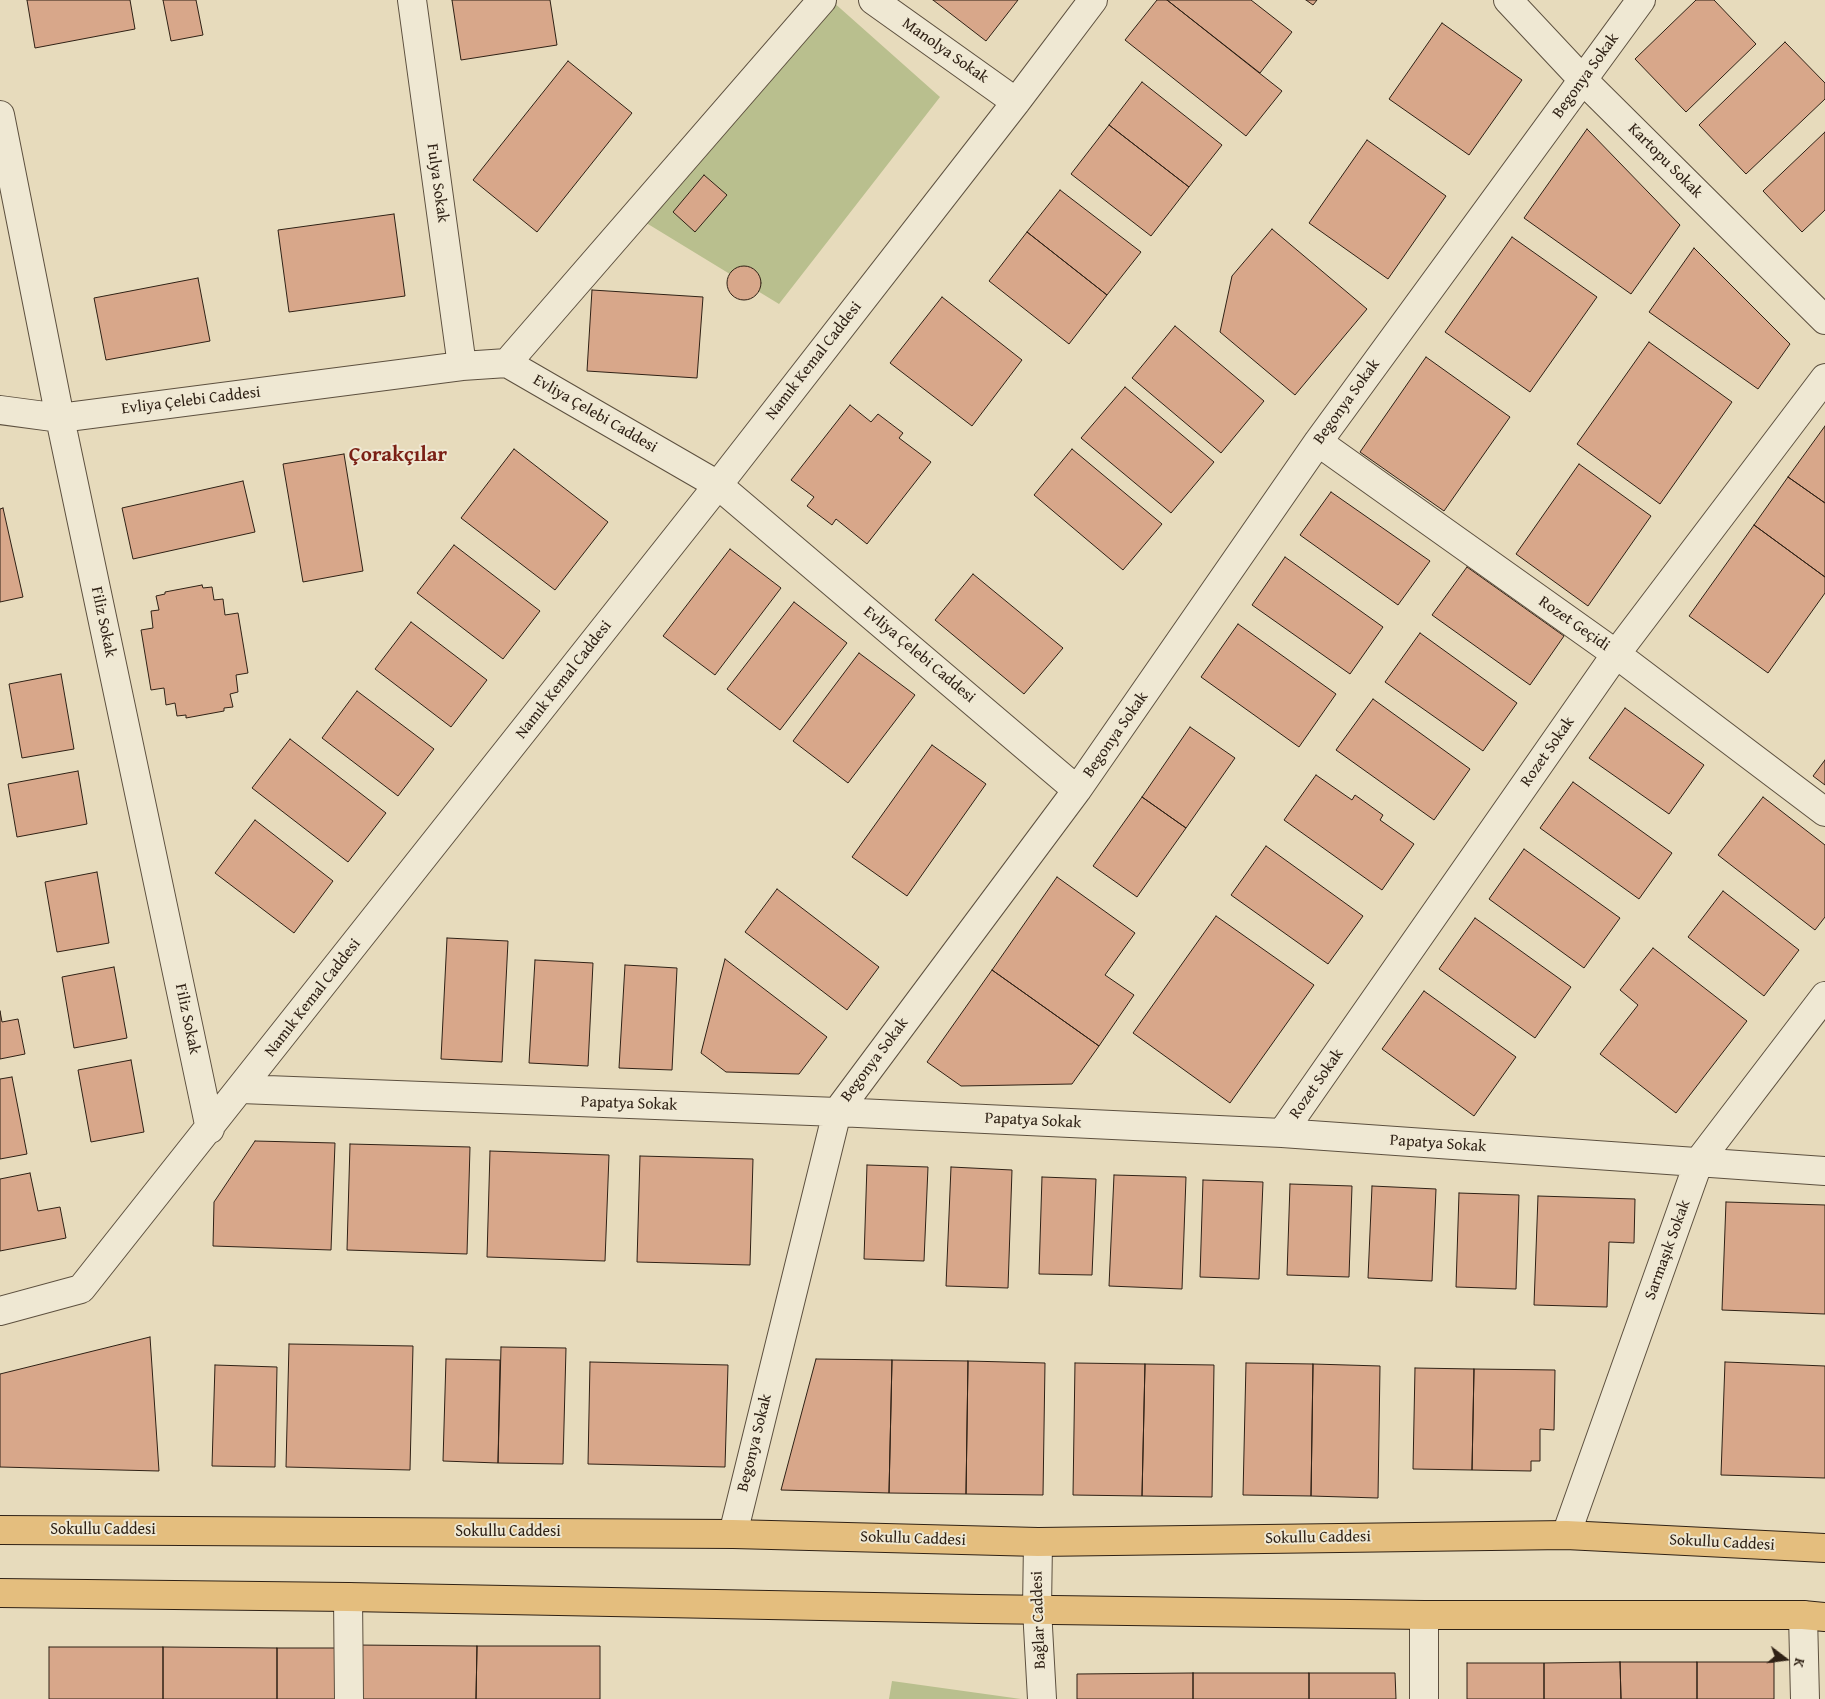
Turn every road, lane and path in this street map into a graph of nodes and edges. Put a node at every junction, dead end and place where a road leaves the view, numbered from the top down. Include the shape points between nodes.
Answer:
1 (412, 0) edge
2 (822, 0) edge
3 (873, 0) edge
4 (1093, 0) edge
5 (1508, 0) edge
6 (1641, 0) edge
7 (1583, 80) junction
8 (1016, 102) junction
9 (0, 116) edge
10 (1825, 320) edge
11 (507, 363) junction
12 (462, 366) junction
13 (1825, 378) edge
14 (0, 410) edge
15 (60, 418) junction
16 (1318, 442) junction
17 (718, 485) junction
18 (1616, 654) junction
19 (1077, 790) junction
20 (1825, 812) edge
21 (1825, 996) edge
22 (241, 1089) junction
23 (836, 1112) junction
24 (210, 1129) junction
25 (1282, 1133) junction
26 (1699, 1161) junction
27 (1825, 1171) edge
28 (0, 1311) edge
29 (0, 1530) edge
30 (733, 1534) junction
31 (1566, 1535) junction
32 (1038, 1542) junction
33 (1825, 1548) edge
34 (0, 1593) edge
35 (348, 1597) junction
36 (1038, 1609) junction
37 (1424, 1615) junction
38 (1814, 1616) edge
39 (349, 1699) edge
40 (1042, 1699) edge
41 (1424, 1699) edge
42 (1804, 1699) edge

1 - 12 street, Fulya Sokak
2 - 11 street
3 - 8 street, Manolya Sokak
4 - 8 street, Namık Kemal Caddesi
5 - 7 street, Kartopu Sokak
6 - 7 street, Begonya Sokak
7 - 10 street, Kartopu Sokak
7 - 16 street, Begonya Sokak
8 - 17 street, Namık Kemal Caddesi
9 - 15 street, Filiz Sokak
11 - 12 street, Evliya Çelebi Caddesi
11 - 17 street, Evliya Çelebi Caddesi
12 - 15 street, Evliya Çelebi Caddesi
13 - 18 street, Rozet Sokak
14 - 15 street, Evliya Çelebi Caddesi
15 - 24 street, Filiz Sokak
16 - 18 street, Rozet Geçidi
16 - 19 street, Begonya Sokak
17 - 19 street, Evliya Çelebi Caddesi
17 - 22 street, Namık Kemal Caddesi
18 - 20 street, Rozet Geçidi
18 - 25 street, Rozet Sokak
19 - 23 street, Begonya Sokak
21 - 26 street, Sarmaşık Sokak
22 - 23 street, Papatya Sokak
22 - 24 street, Namık Kemal Caddesi
23 - 25 street, Papatya Sokak
23 - 30 street, Begonya Sokak
24 - 28 street, Namık Kemal Caddesi via 81,1290
25 - 26 street, Papatya Sokak
26 - 27 street, Papatya Sokak
26 - 31 street, Sarmaşık Sokak
29 - 30 main road, Sokullu Caddesi
30 - 32 main road, Sokullu Caddesi
31 - 32 main road, Sokullu Caddesi
31 - 33 main road, Sokullu Caddesi
32 - 36 street, Bağlar Caddesi
34 - 35 main road
35 - 36 main road
35 - 39 street
36 - 37 main road
36 - 40 street, Bağlar Caddesi
37 - 38 main road
37 - 41 street
38 - 42 street

